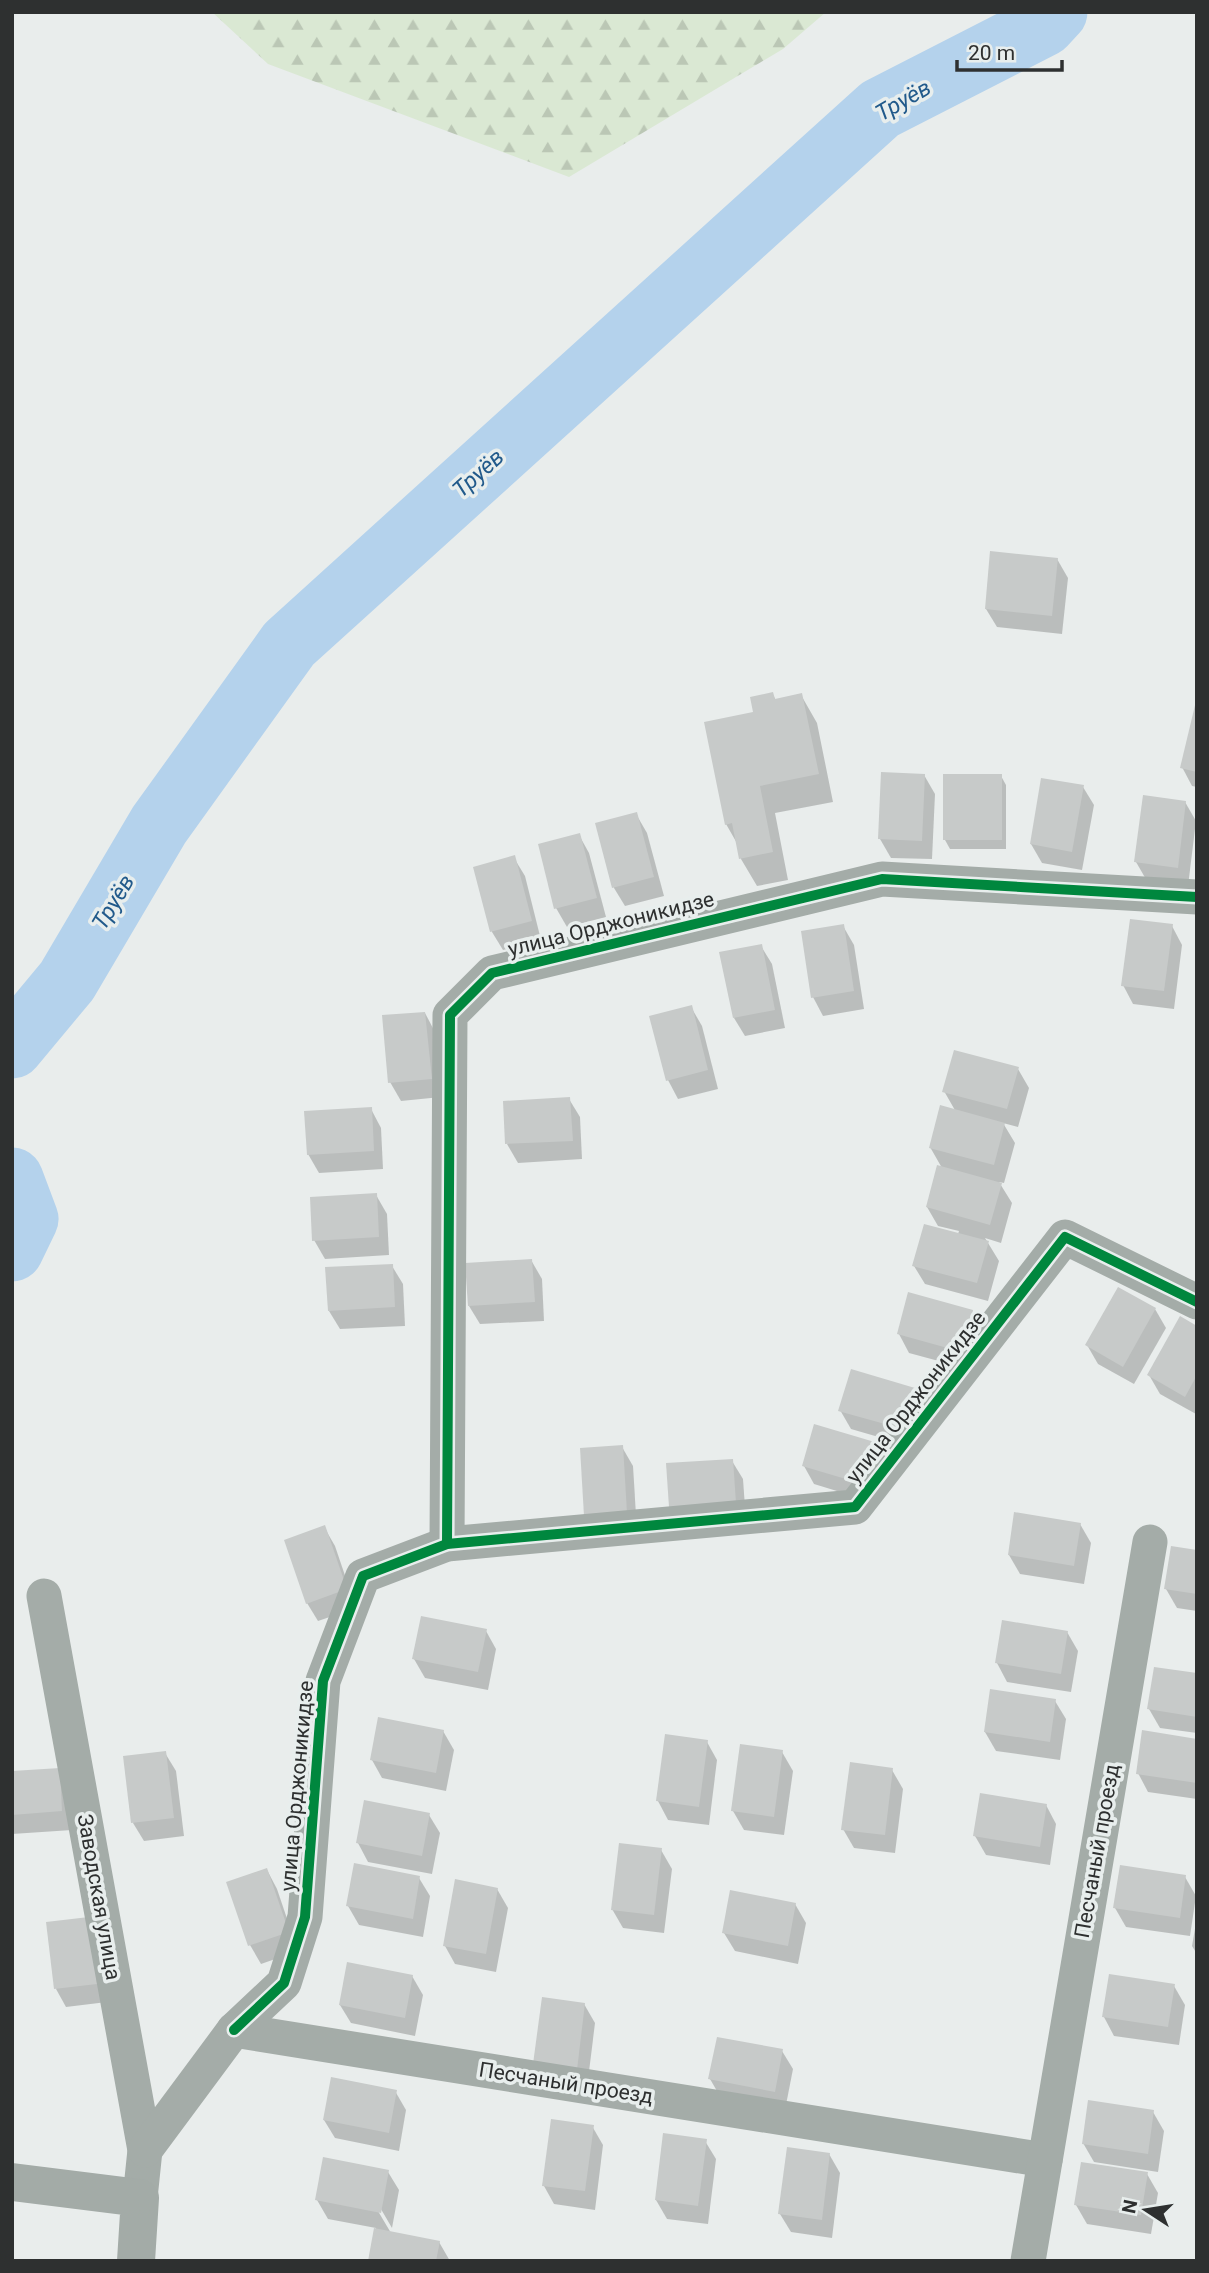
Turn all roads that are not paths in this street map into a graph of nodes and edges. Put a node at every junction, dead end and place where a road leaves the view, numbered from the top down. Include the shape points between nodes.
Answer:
1 (1197, 897) edge
2 (1197, 1302) edge
3 (1150, 1542) dead end
4 (447, 1544) junction
5 (44, 1596) dead end
6 (234, 2030) junction
7 (145, 2150) junction
8 (1045, 2160) junction
9 (12, 2182) edge
10 (140, 2198) junction
11 (136, 2261) edge
12 (1028, 2261) edge

1 - 4 street, улица Орджоникидзе via 882,879 492,973 450,1015
2 - 4 street, улица Орджоникидзе via 1065,1237 855,1507
3 - 8 street, Песчаный проезд
4 - 6 street, улица Орджоникидзе via 363,1576 323,1681 305,1917 284,1983
5 - 7 street, Заводская улица
6 - 7 street
6 - 8 street, Песчаный проезд
7 - 10 street, Заводская улица
8 - 12 street, Песчаный проезд
9 - 10 street
10 - 11 street, Заводская улица

